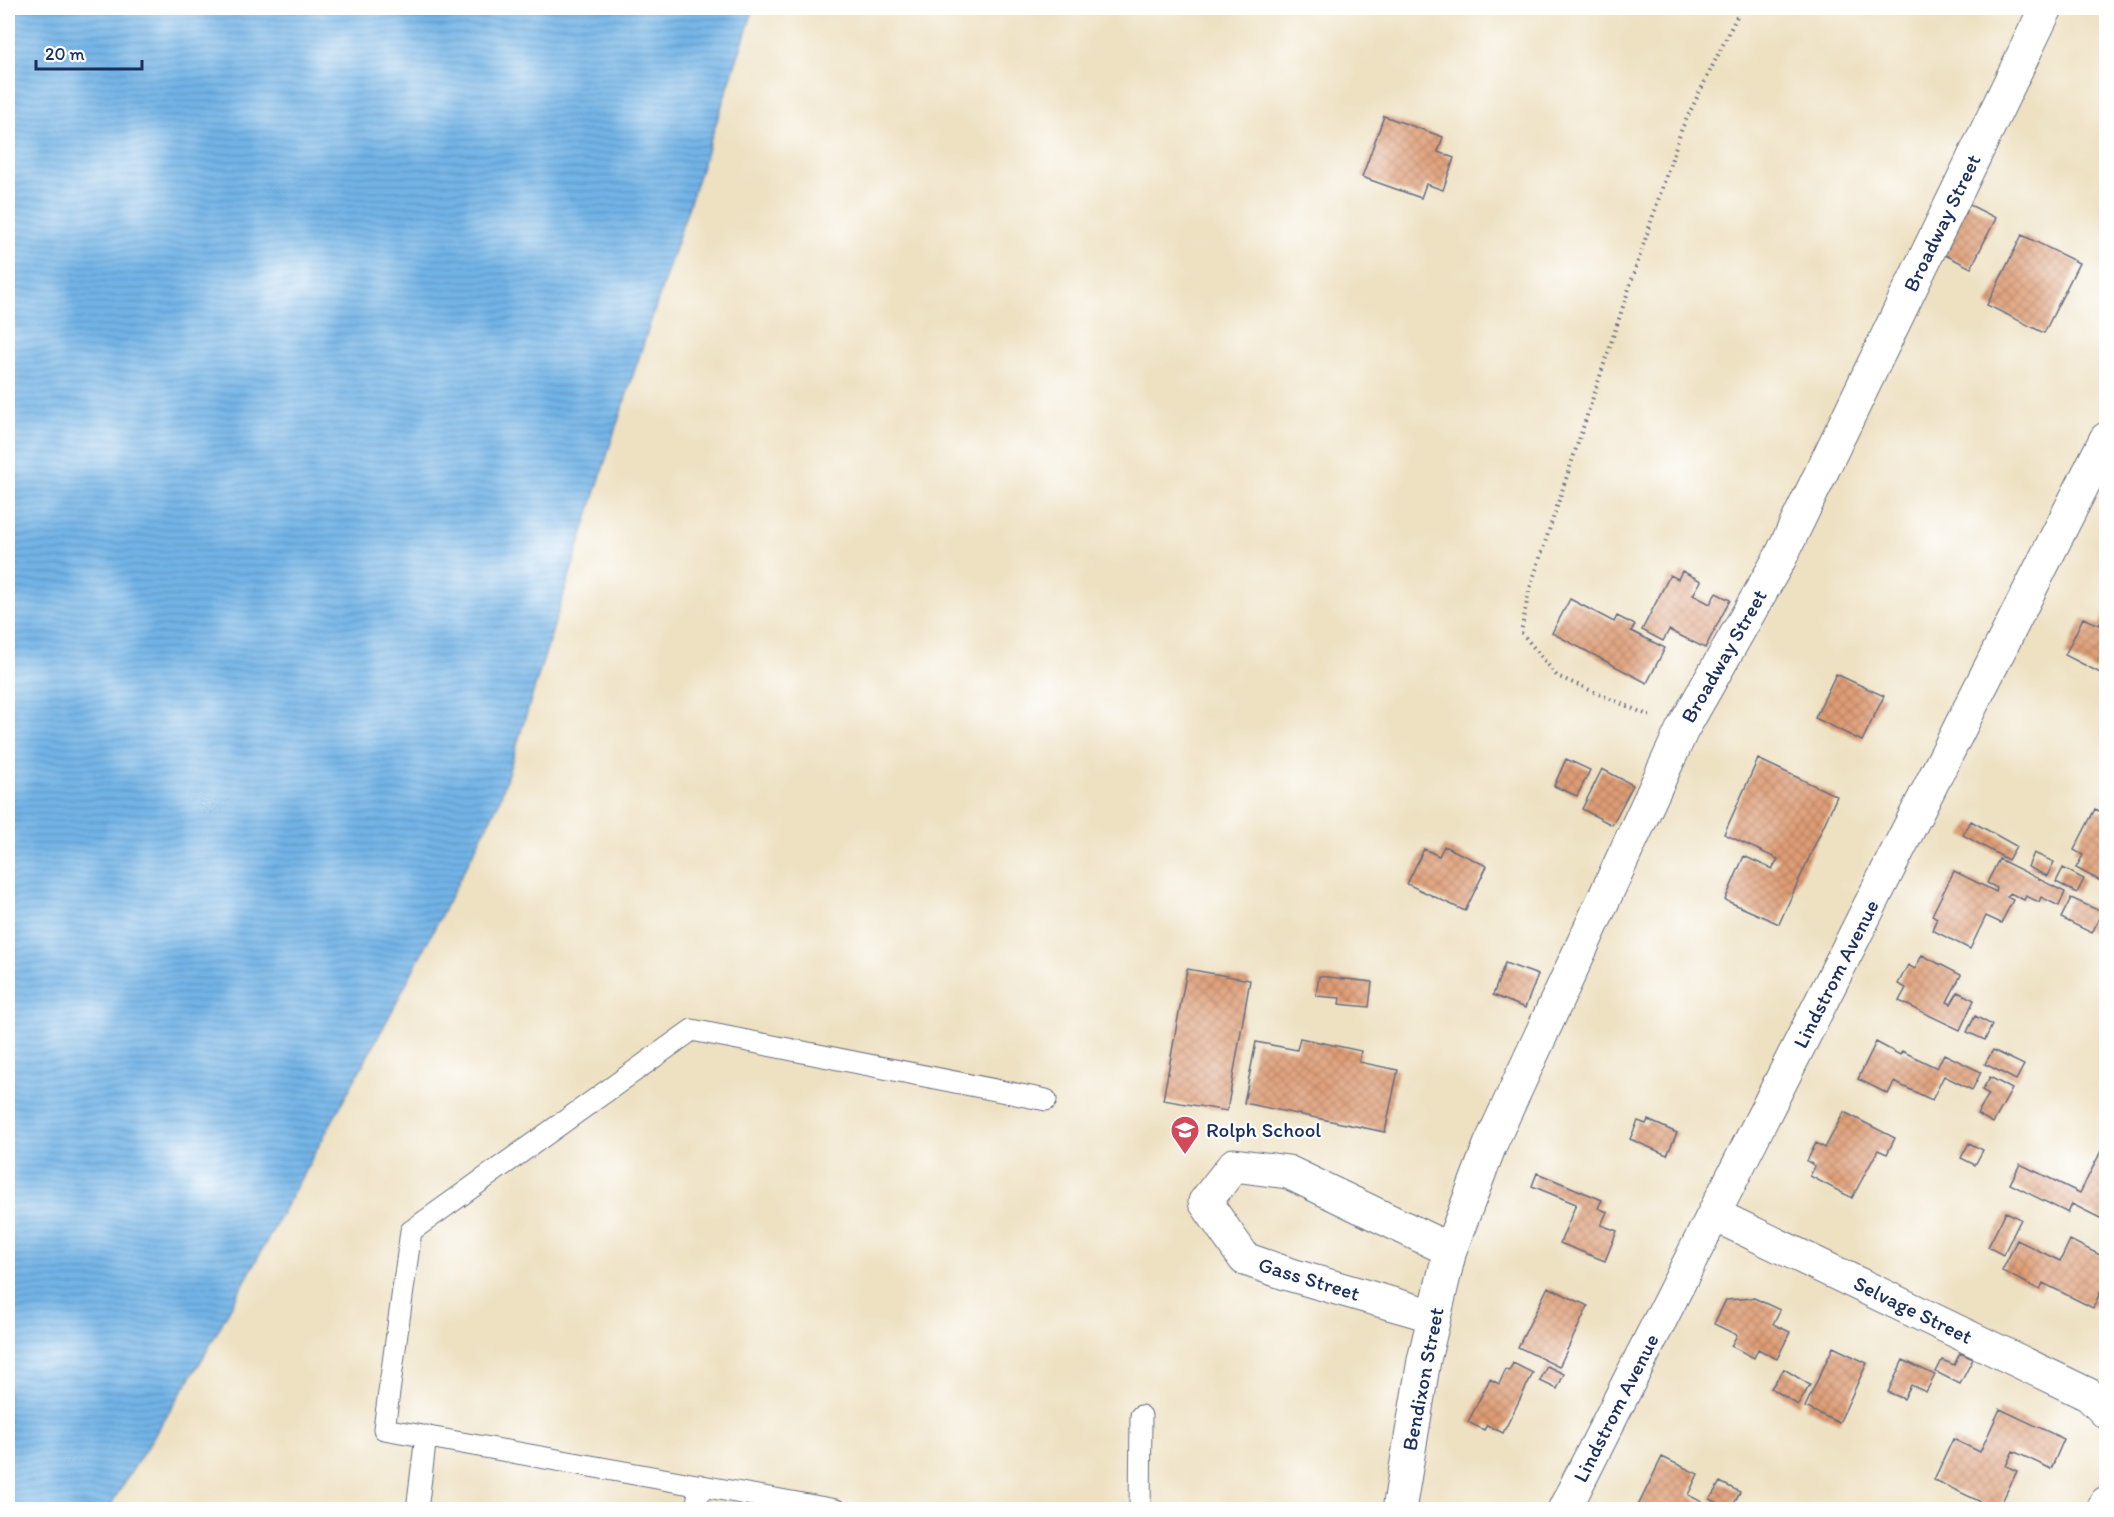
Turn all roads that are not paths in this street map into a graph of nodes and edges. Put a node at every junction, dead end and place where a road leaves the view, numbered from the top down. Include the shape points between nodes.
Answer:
1 (2046, 8) edge
2 (2106, 439) edge
3 (1682, 730) joint
4 (1046, 1101) dead end
5 (1715, 1215) junction
6 (1450, 1250) junction
7 (1434, 1316) junction
8 (2106, 1412) edge
9 (1141, 1416) dead end
10 (426, 1436) junction
11 (700, 1485) junction
12 (2106, 1503) edge
13 (417, 1509) edge
14 (696, 1509) edge
15 (836, 1509) edge
16 (1140, 1509) edge
17 (1399, 1509) edge
18 (1564, 1509) edge
19 (2103, 1509) edge

1 - 3 street, Broadway Street via 1780,558
2 - 5 street, Lindstrom Avenue
3 - 6 street, Bendixon Street via 1490,1145
4 - 10 lane via 692,1030 411,1231 384,1429
5 - 8 street, Selvage Street via 2089,1395
5 - 18 street, Lindstrom Avenue
6 - 7 street, Bendixon Street
6 - 7 street, Gass Street via 1288,1172 1234,1165 1205,1202 1245,1259
7 - 17 street, Bendixon Street
9 - 16 lane
10 - 11 lane
10 - 13 lane
11 - 14 lane
11 - 15 lane
12 - 19 street

